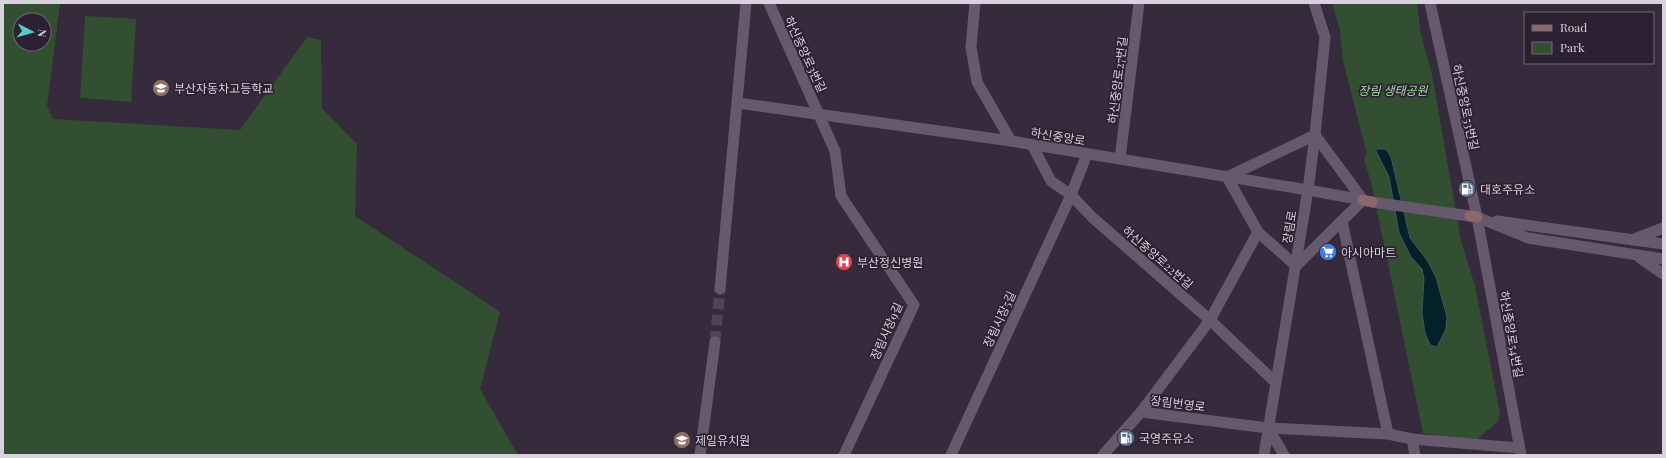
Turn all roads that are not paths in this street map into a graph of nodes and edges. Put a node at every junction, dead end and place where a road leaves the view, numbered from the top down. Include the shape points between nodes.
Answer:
1 (746, 3) edge
2 (769, 3) edge
3 (975, 3) edge
4 (1139, 3) edge
5 (1314, 3) edge
6 (1430, 3) edge
7 (738, 103) junction
8 (820, 115) junction
9 (1315, 135) junction
10 (1010, 141) junction
11 (1032, 145) junction
12 (1087, 154) junction
13 (1120, 159) junction
14 (1228, 177) junction
15 (1308, 190) junction
16 (1071, 195) junction
17 (1368, 201) junction
18 (1473, 217) junction
19 (1342, 221) junction
20 (1663, 228) edge
21 (1258, 232) junction
22 (1632, 240) junction
23 (1663, 244) edge
24 (1636, 255) junction
25 (1663, 259) edge
26 (1296, 266) junction
27 (1663, 274) edge
28 (720, 289) tunnel mouth
29 (1210, 320) junction
30 (715, 342) tunnel mouth
31 (1276, 383) junction
32 (1141, 412) junction
33 (1268, 428) junction
34 (1388, 434) junction
35 (1412, 439) junction
36 (1520, 451) edge
37 (700, 455) edge
38 (844, 455) edge
39 (951, 455) edge
40 (1103, 455) edge
41 (1264, 455) edge
42 (1284, 455) edge
43 (1415, 455) edge

1 - 7 street
2 - 8 street, 하신중앙로3번길
3 - 10 street via 971,48 977,82
4 - 13 street, 하신중앙로27번길
5 - 9 street, 장림로 via 1325,37
6 - 18 street, 하신중앙로53번길
7 - 8 street, 하신중앙로
7 - 28 street
8 - 10 street, 하신중앙로
8 - 38 street, 장림시장9길 via 836,151 841,196 914,305
9 - 14 street
9 - 15 street, 장림로
9 - 17 street
10 - 11 street, 하신중앙로
11 - 12 street, 하신중앙로
11 - 16 street, 하신중앙로22번길 via 1051,180
12 - 13 street, 하신중앙로
12 - 16 street, 장림시장5길
13 - 14 street, 하신중앙로
14 - 15 street, 하신중앙로
14 - 21 street
15 - 17 street, 하신중앙로
15 - 26 street, 장림로
16 - 29 street, 하신중앙로22번길 via 1093,218
16 - 39 street, 장림시장5길
17 - 18 street, 하신중앙로
17 - 19 street
18 - 22 street
18 - 24 street via 1528,238
18 - 36 street, 하신중앙로54번길
19 - 26 street
19 - 34 street
20 - 22 street
21 - 26 street
21 - 29 street
22 - 23 street
24 - 25 street
24 - 27 street
26 - 31 street, 장림로
29 - 31 street, 하신중앙로22번길
29 - 32 street
30 - 37 street
31 - 33 street, 장림로
32 - 33 street, 장림번영로
32 - 40 street, 장림번영로
33 - 34 street, 장림번영로
33 - 41 street, 장림로
33 - 42 street
34 - 35 street, 장림번영로
35 - 36 street, 장림번영로
35 - 43 street

